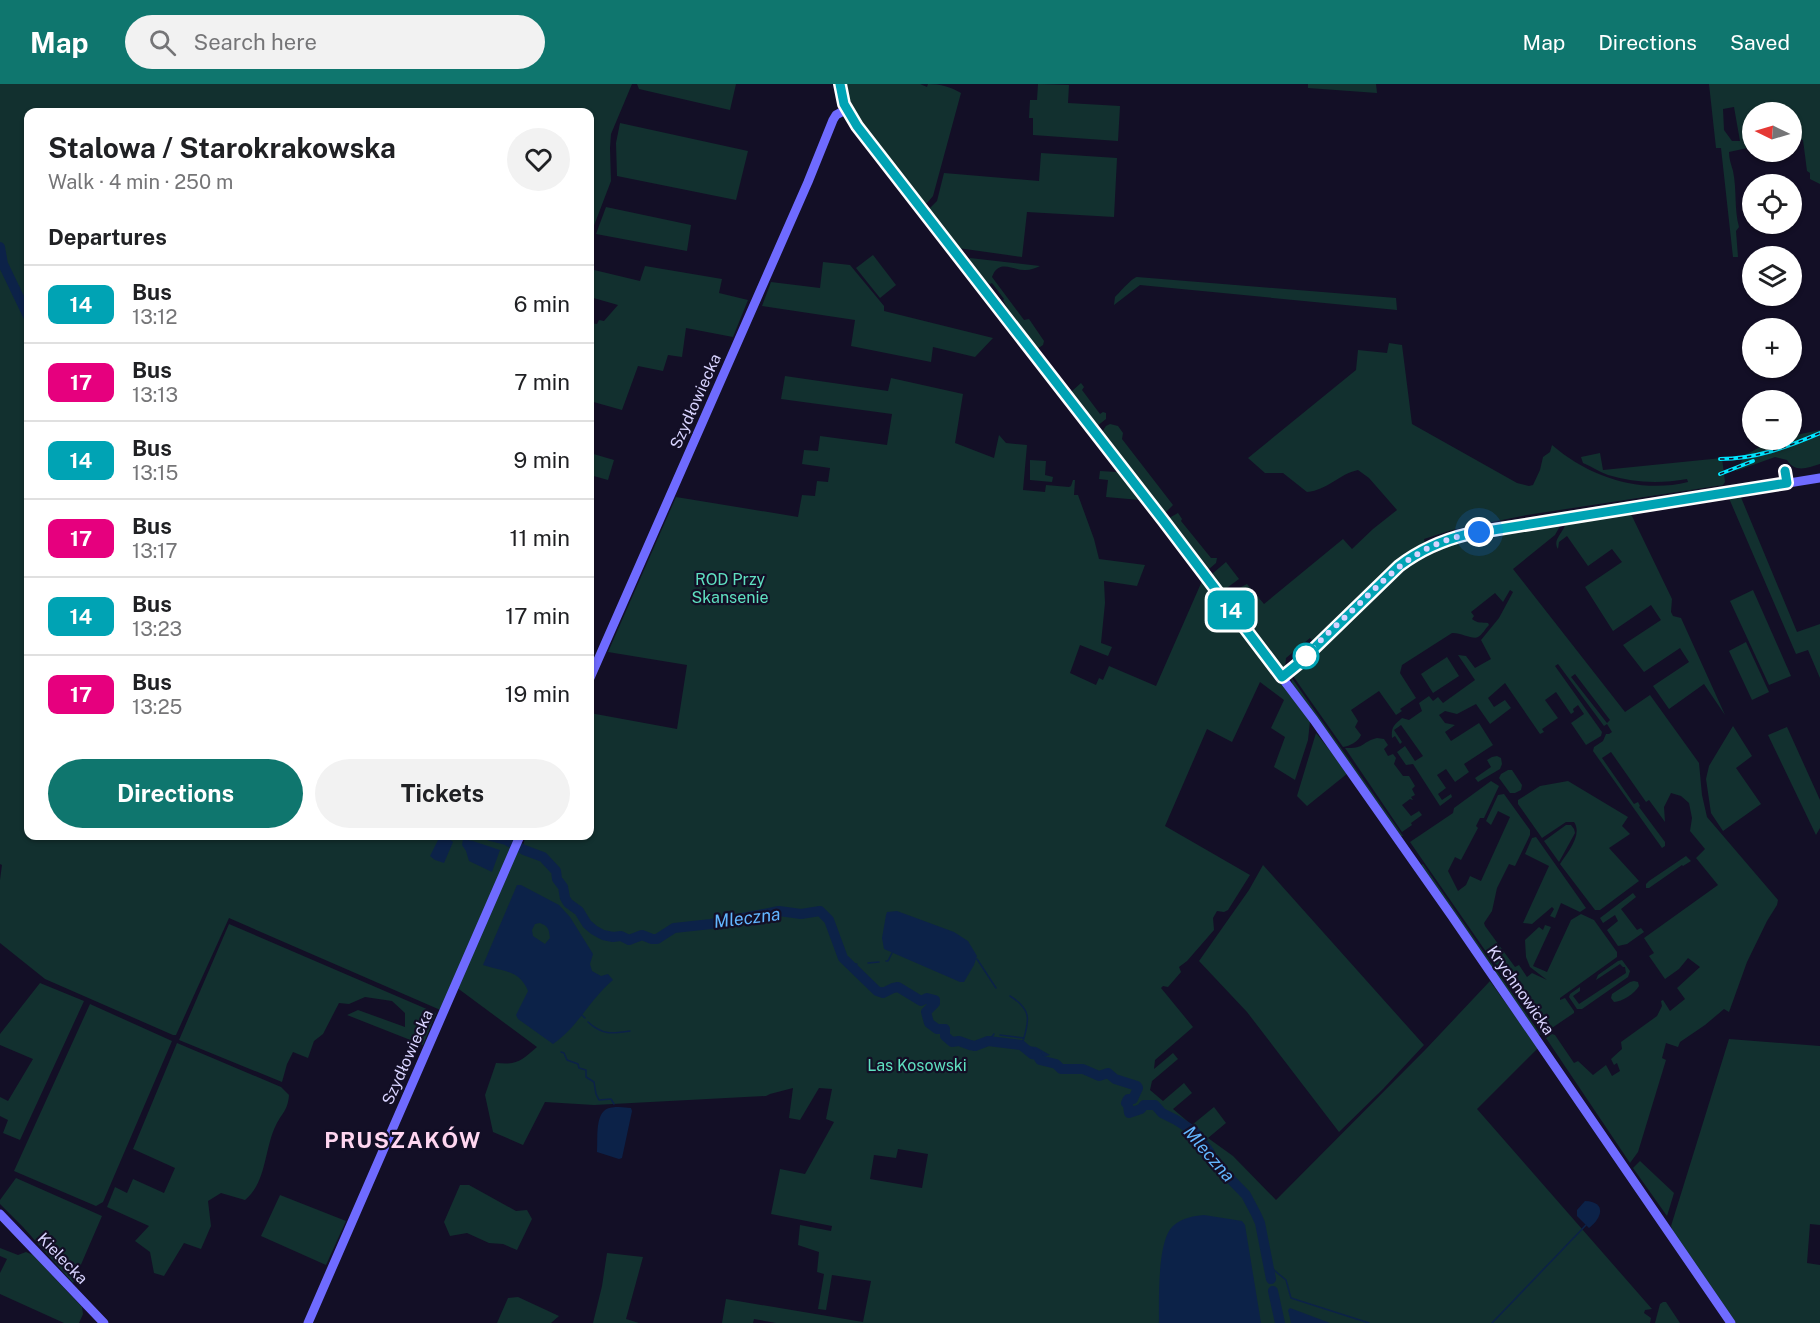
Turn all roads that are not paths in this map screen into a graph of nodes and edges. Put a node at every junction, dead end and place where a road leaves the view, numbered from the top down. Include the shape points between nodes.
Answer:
1 (840, 84) edge
2 (849, 113) junction
3 (1820, 478) edge
4 (594, 669) edge
5 (1282, 677) junction
6 (518, 840) edge
7 (0, 1214) edge
8 (104, 1323) edge
9 (308, 1323) edge
10 (1731, 1323) edge

1 - 2 street
2 - 4 street, Szydłowiecka via 834,117
2 - 5 street, Krychnowicka
3 - 5 street via 1468,534 1443,542 1399,566
5 - 10 street, Krychnowicka via 1438,896
6 - 9 street, Szydłowiecka
7 - 8 street, Kielecka

